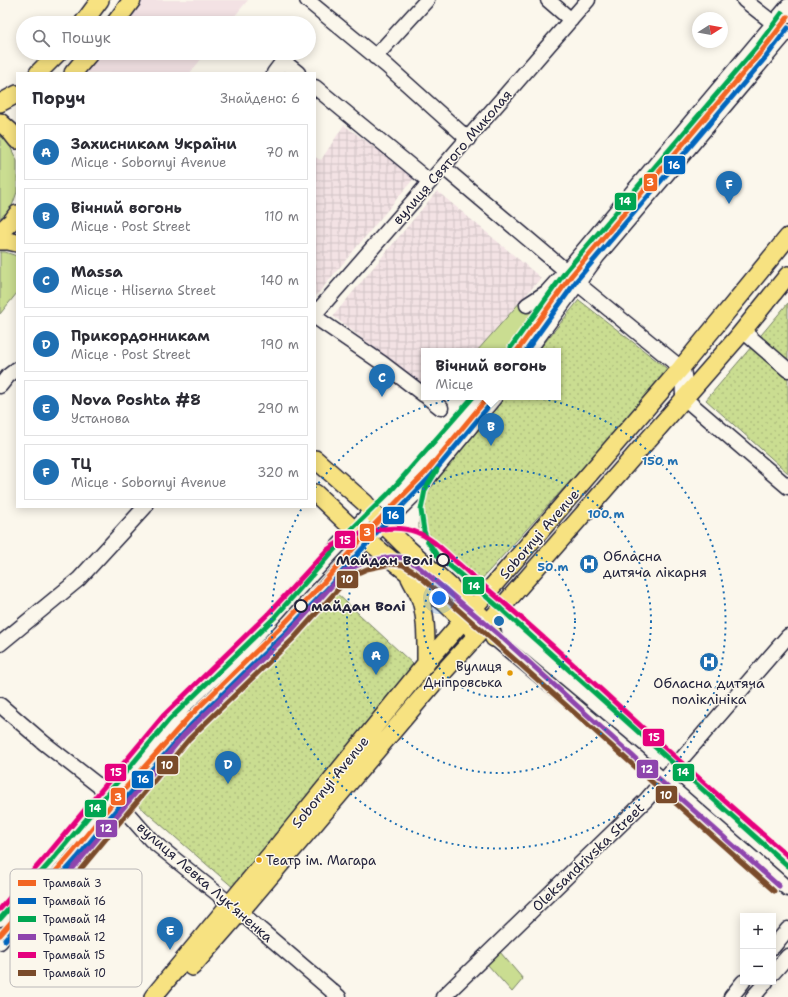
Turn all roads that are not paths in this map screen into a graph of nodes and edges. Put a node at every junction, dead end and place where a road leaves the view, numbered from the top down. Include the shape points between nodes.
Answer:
1 (100, 0) edge
2 (427, 0) edge
3 (548, 0) edge
4 (588, 0) edge
5 (744, 0) edge
6 (313, 2) edge
7 (129, 3) edge
8 (788, 6) edge
9 (88, 16) edge
10 (120, 16) edge
11 (571, 20) junction
12 (774, 23) junction
13 (787, 34) edge
14 (375, 57) junction
15 (51, 60) edge
16 (84, 60) edge
17 (39, 72) edge
18 (74, 72) edge
19 (275, 72) edge
20 (297, 72) edge
21 (316, 88) edge
22 (16, 95) edge
23 (0, 103) edge
24 (0, 122) edge
25 (16, 139) edge
26 (468, 139) junction
27 (443, 167) junction
28 (430, 182) junction
29 (16, 215) edge
30 (0, 232) edge
31 (788, 237) edge
32 (0, 241) edge
33 (16, 243) edge
34 (566, 271) junction
35 (788, 275) edge
36 (577, 282) junction
37 (527, 305) dead end
38 (316, 315) edge
39 (316, 317) edge
40 (743, 331) junction
41 (530, 348) edge
42 (681, 368) junction
43 (16, 370) edge
44 (788, 370) edge
45 (0, 386) edge
46 (421, 393) edge
47 (684, 398) junction
48 (431, 400) edge
49 (493, 400) edge
50 (442, 408) dead end
51 (316, 460) edge
52 (788, 487) edge
53 (316, 494) edge
54 (144, 508) edge
55 (371, 511) junction
56 (384, 525) junction
57 (355, 529) junction
58 (369, 540) junction
59 (407, 573) junction
60 (469, 615) junction
61 (487, 632) junction
62 (788, 636) edge
63 (0, 644) edge
64 (426, 664) junction
65 (0, 705) edge
66 (663, 781) junction
67 (107, 792) junction
68 (117, 803) junction
69 (43, 869) edge
70 (63, 869) edge
71 (788, 889) edge
72 (10, 907) edge
73 (235, 908) junction
74 (0, 919) edge
75 (788, 929) edge
76 (10, 930) edge
77 (0, 942) edge
78 (776, 943) edge
79 (788, 956) edge
80 (776, 970) edge
81 (741, 985) edge
82 (763, 985) edge
83 (153, 997) edge
84 (165, 997) edge
85 (339, 997) edge
86 (443, 997) edge
87 (731, 997) edge
88 (753, 997) edge

1 - 9 main road
2 - 14 street
3 - 11 street
4 - 11 street, вулиця Святого Миколая
5 - 12 street
6 - 14 street
7 - 10 main road
8 - 12 street
11 - 26 street, вулиця Святого Миколая
12 - 13 street
12 - 34 street
13 - 36 street
14 - 26 street
15 - 17 main road
16 - 18 main road
19 - 20 street via 283,61
21 - 28 street
22 - 23 main road
24 - 25 main road
26 - 27 street, вулиця Святого Миколая
27 - 28 street, вулиця Святого Миколая
27 - 34 street
28 - 38 street, вулиця Святого Миколая
29 - 30 main road
31 - 42 main road, Sobornyi Avenue
32 - 33 main road
34 - 36 street
34 - 37 street via 547,292
35 - 40 main road, Sobornyi Avenue
36 - 41 street
36 - 42 street
39 - 46 street
40 - 44 street
40 - 47 main road, Sobornyi Avenue
42 - 47 street via 685,376 682,391
42 - 60 main road, Sobornyi Avenue
43 - 45 street
47 - 52 street
47 - 61 main road, Sobornyi Avenue
48 - 50 street
49 - 56 street via 427,481
51 - 55 main road
53 - 57 main road
54 - 63 street via 79,579
55 - 56 main road
55 - 57 street
56 - 58 street
56 - 60 main road
57 - 58 main road
57 - 67 street via 245,648 184,706
58 - 59 main road
58 - 68 street via 247,670 189,722
59 - 60 main road via 446,604
59 - 64 main road via 419,596 425,633
60 - 61 main road
60 - 64 main road, Sobornyi Avenue
61 - 66 street
61 - 73 main road, Sobornyi Avenue via 433,684
62 - 66 street, Oleksandrivska Street
64 - 73 main road, Sobornyi Avenue via 276,848
65 - 67 street, вулиця Левка Лукʼяненка
66 - 71 street
66 - 86 street, Oleksandrivska Street
67 - 68 street, вулиця Левка Лукʼяненка
67 - 69 street
68 - 70 street
68 - 73 street, вулиця Левка Лукʼяненка via 151,840
72 - 74 street
73 - 83 main road, Sobornyi Avenue
73 - 84 main road, Sobornyi Avenue
73 - 85 street, вулиця Левка Лукʼяненка
75 - 78 street
76 - 77 street
79 - 80 street
81 - 87 street
82 - 88 street

